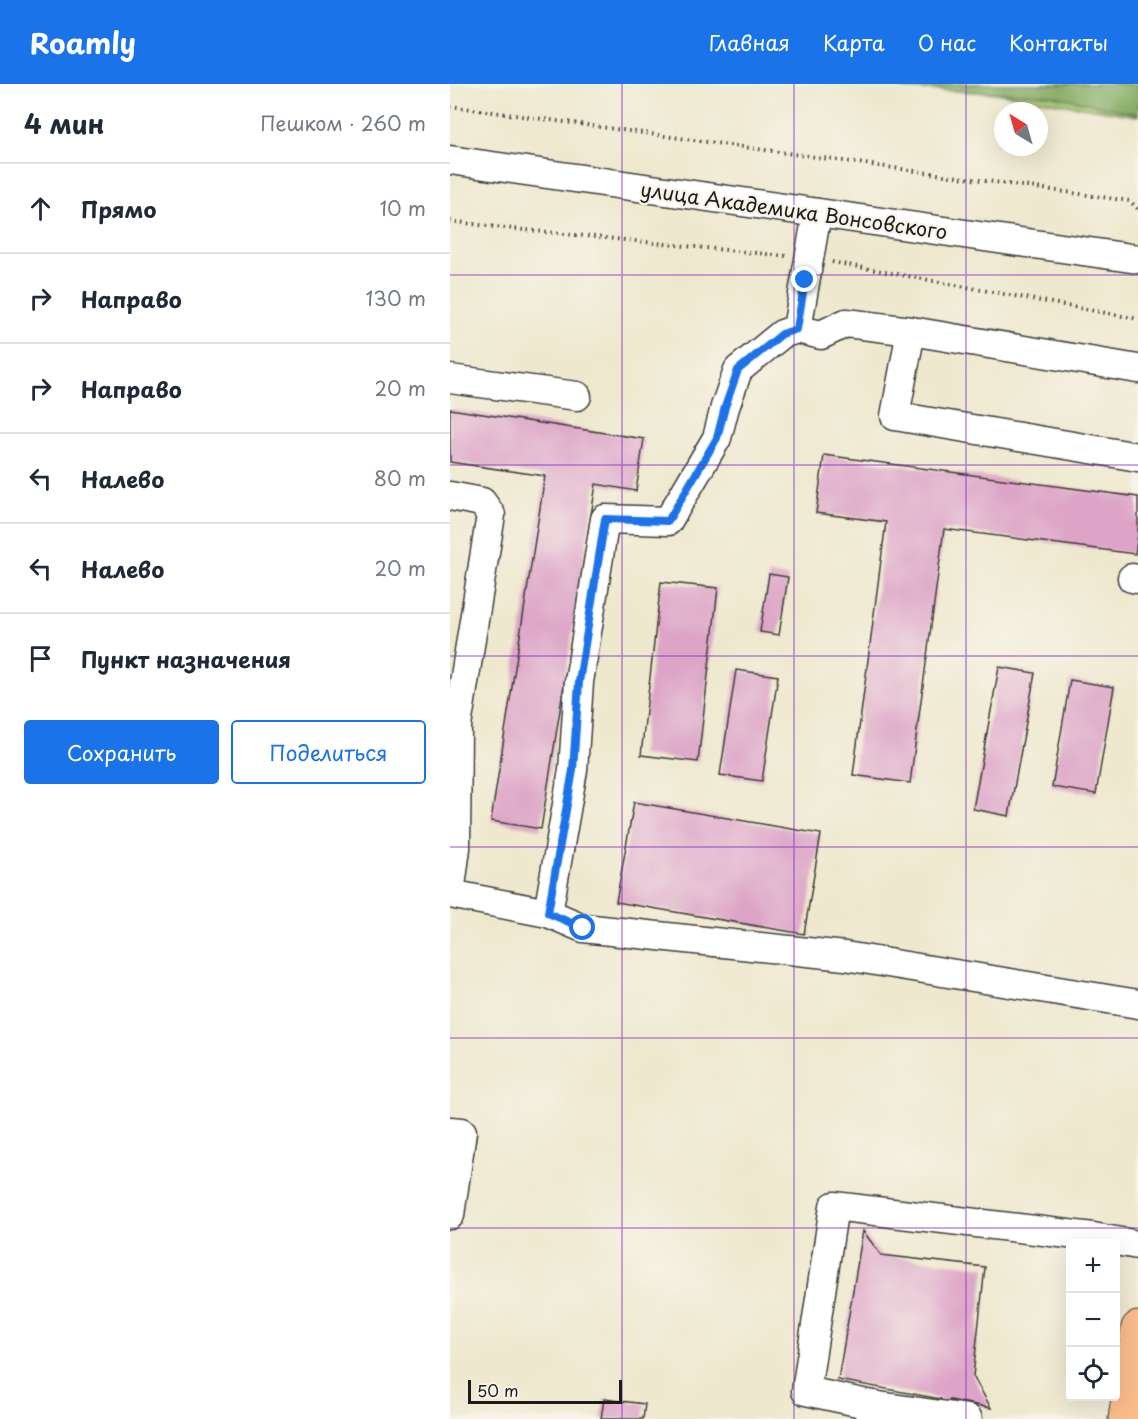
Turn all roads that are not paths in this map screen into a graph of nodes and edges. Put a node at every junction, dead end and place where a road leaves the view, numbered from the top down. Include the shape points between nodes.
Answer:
1 (450, 160) edge
2 (817, 213) junction
3 (1138, 259) edge
4 (797, 329) junction
5 (911, 331) junction
6 (1138, 369) edge
7 (450, 379) edge
8 (577, 396) dead end
9 (1138, 457) edge
10 (450, 496) edge
11 (548, 913) junction
12 (1138, 1004) edge
13 (450, 1131) edge
14 (450, 1215) edge
15 (1138, 1245) edge
16 (1138, 1328) edge
17 (871, 1412) edge
18 (968, 1419) edge
19 (1125, 1419) edge

1 - 2 street, улица Академика Вонсовского
2 - 3 street, улица Академика Вонсовского
2 - 4 street
4 - 5 street via 821,334 846,322
4 - 11 street via 782,334 738,370 717,438 668,521 605,519 579,682 573,770
5 - 6 street
5 - 9 street via 895,416
7 - 8 street
10 - 11 street via 482,502 491,515 457,726 456,848 450,894
11 - 12 street via 583,928 845,956
13 - 14 street via 462,1132
15 - 17 street via 834,1206 806,1391
16 - 19 main road
17 - 18 street

